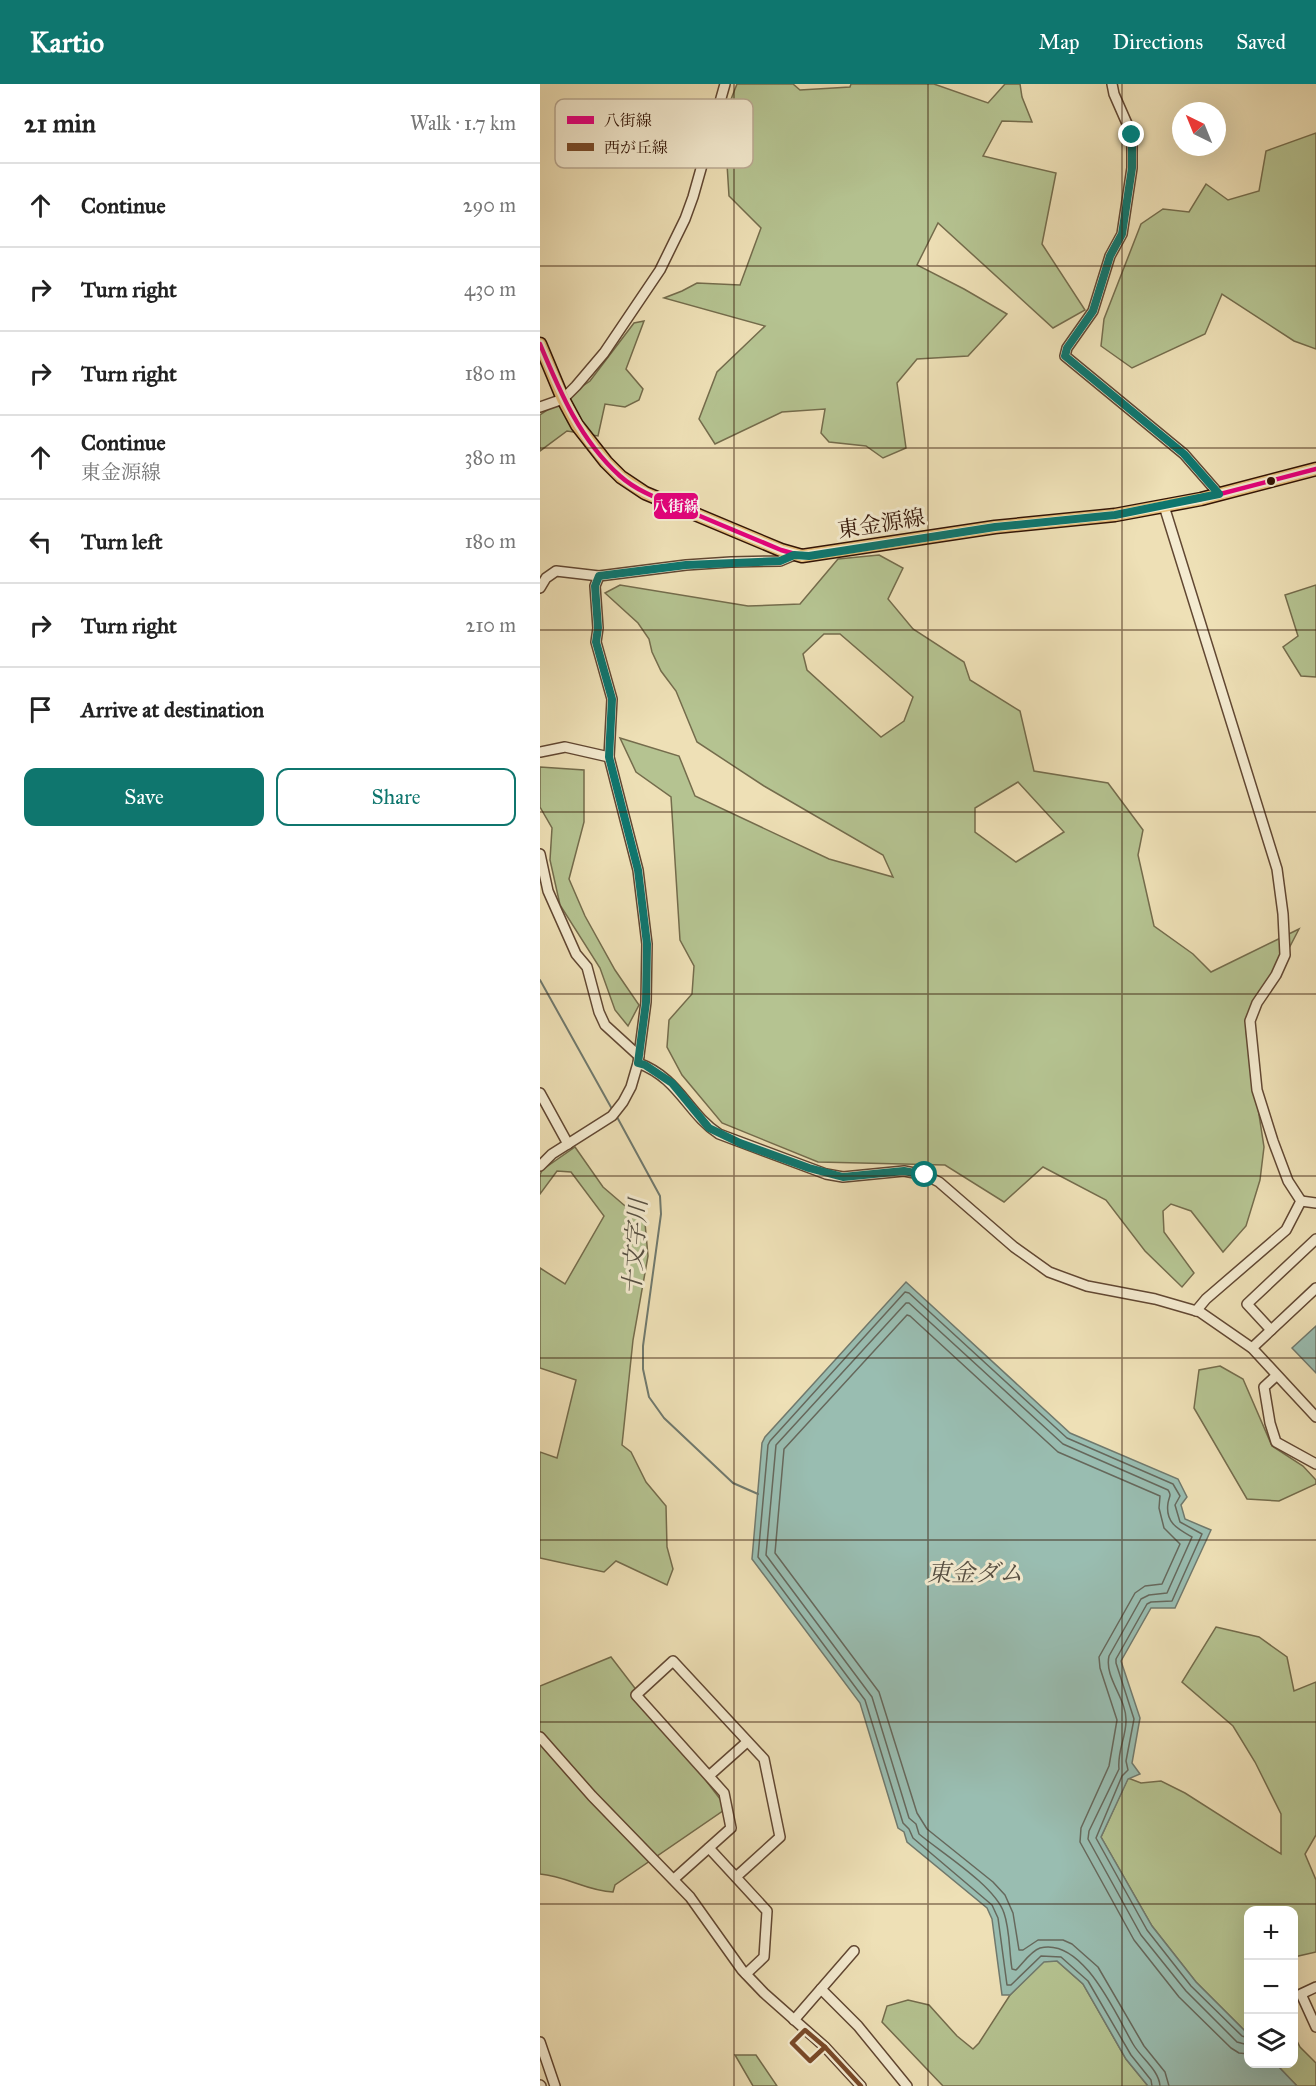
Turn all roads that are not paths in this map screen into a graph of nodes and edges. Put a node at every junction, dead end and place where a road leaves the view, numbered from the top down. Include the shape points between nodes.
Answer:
1 (726, 84) edge
2 (1112, 84) edge
3 (722, 99) edge
4 (702, 168) edge
5 (540, 344) edge
6 (563, 399) junction
7 (540, 407) edge
8 (1316, 469) edge
9 (1219, 494) junction
10 (1164, 506) junction
11 (794, 555) junction
12 (599, 576) junction
13 (540, 588) edge
14 (540, 752) edge
15 (609, 757) junction
16 (540, 854) edge
17 (638, 1059) junction
18 (540, 1093) edge
19 (568, 1144) junction
20 (540, 1166) edge
21 (1301, 1201) junction
22 (1316, 1203) edge
23 (1316, 1239) edge
24 (1316, 1288) edge
25 (1196, 1311) junction
26 (1271, 1330) junction
27 (1252, 1348) junction
28 (1276, 1376) junction
29 (1316, 1417) edge
30 (1316, 1464) edge
31 (540, 1737) edge
32 (747, 1742) junction
33 (710, 1775) junction
34 (709, 1848) junction
35 (736, 1877) junction
36 (674, 1879) junction
37 (854, 1951) dead end
38 (746, 1974) junction
39 (1316, 1987) edge
40 (820, 1989) junction
41 (794, 2020) junction
42 (1316, 2027) edge
43 (540, 2042) edge
44 (555, 2086) edge
45 (861, 2086) edge
46 (907, 2086) edge

1 - 3 street
2 - 9 street via 1132,135 1132,168 1122,234 1110,256 1093,311 1065,356 1184,454
4 - 6 street via 668,255 603,353
5 - 6 main road, 東金源線
6 - 7 street
6 - 11 main road, 東金源線 via 577,425 606,462 630,484
8 - 9 main road, 東金源線
9 - 10 main road, 東金源線
10 - 11 main road, 東金源線
10 - 21 street via 1277,868 1284,955 1250,1021 1257,1090 1288,1181
11 - 12 street via 780,561 686,565
12 - 13 street via 556,571
12 - 15 street via 595,586 596,642 612,699
14 - 15 street via 565,747
15 - 17 street via 638,870 647,944 646,1002
16 - 17 street via 548,891 576,954 587,967 598,1012 605,1025
17 - 19 street via 631,1087 612,1116
17 - 25 street via 672,1083 709,1128 719,1134 826,1174 843,1177 904,1171 925,1175 939,1182 1049,1272 1087,1286
18 - 19 street
19 - 20 street
21 - 22 street
21 - 25 street via 1286,1230
23 - 26 street via 1247,1304
24 - 26 street
25 - 27 street
26 - 27 street
27 - 28 street
28 - 29 street
28 - 30 street via 1264,1387 1276,1442
31 - 36 street
32 - 33 street
32 - 33 street via 672,1661 636,1695
32 - 35 street via 764,1759 780,1837
33 - 34 street via 724,1793 731,1828
34 - 35 street
34 - 36 street
35 - 38 street via 767,1911 764,1957
36 - 38 street
37 - 40 street
38 - 41 street
39 - 42 street via 1300,1994
40 - 41 street
40 - 46 street via 858,2026
41 - 45 street
43 - 44 street

